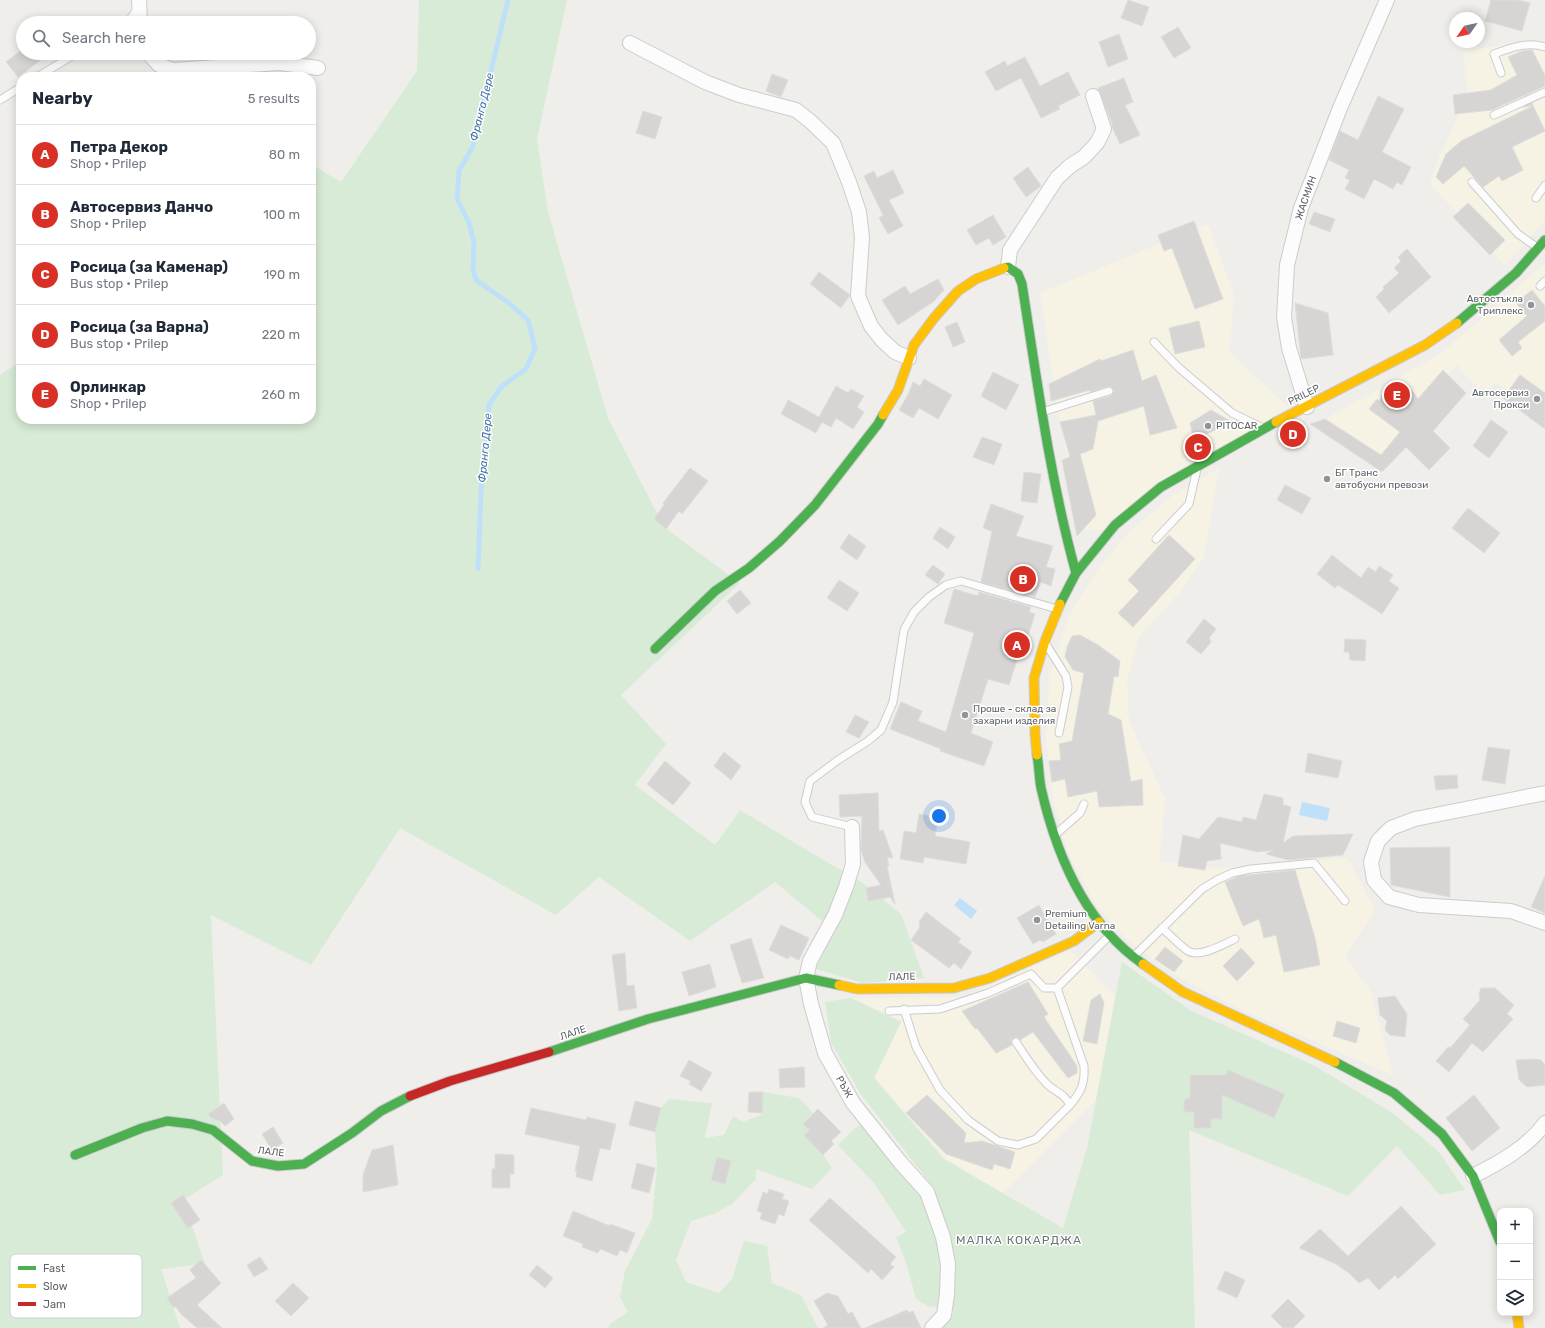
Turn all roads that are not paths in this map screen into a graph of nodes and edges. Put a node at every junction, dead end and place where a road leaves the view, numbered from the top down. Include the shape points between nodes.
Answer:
1 (1387, 0) edge
2 (139, 2) edge
3 (132, 16) edge
4 (140, 16) edge
5 (630, 43) dead end
6 (1545, 47) edge
7 (65, 60) edge
8 (154, 60) edge
9 (318, 68) dead end
10 (45, 72) edge
11 (1501, 73) dead end
12 (16, 90) edge
13 (1545, 92) edge
14 (1093, 96) dead end
15 (0, 100) edge
16 (1494, 115) dead end
17 (1472, 182) dead end
18 (1545, 185) edge
19 (1536, 198) dead end
20 (1545, 240) edge
21 (1538, 248) junction
22 (1008, 267) junction
23 (1154, 342) dead end
24 (909, 358) junction
25 (1109, 391) dead end
26 (1307, 406) junction
27 (1042, 412) junction
28 (1264, 428) junction
29 (1198, 465) junction
30 (1156, 539) dead end
31 (1076, 573) junction
32 (1057, 609) junction
33 (1045, 641) junction
34 (655, 649) dead end
35 (1059, 733) dead end
36 (1545, 793) edge
37 (1084, 804) dead end
38 (852, 827) joint
39 (1054, 836) junction
40 (1345, 900) dead end
41 (1099, 922) junction
42 (1545, 922) edge
43 (1162, 928) junction
44 (1110, 934) junction
45 (1235, 939) dead end
46 (1133, 957) junction
47 (806, 978) junction
48 (1056, 988) junction
49 (889, 1010) dead end
50 (904, 1010) junction
51 (1016, 1042) dead end
52 (1070, 1105) junction
53 (1545, 1123) edge
54 (75, 1155) dead end
55 (1473, 1176) junction
56 (1497, 1235) edge
57 (1518, 1316) edge
58 (932, 1328) edge
59 (1519, 1328) edge

1 - 26 street, ЖАСМИН via 1340,108 1301,208 1287,265 1284,317 1289,348
2 - 3 lane
2 - 4 street
5 - 24 street via 704,82 739,95 796,110 833,143 859,212 862,237 858,296 871,326 882,340 895,352
6 - 11 lane via 1528,44 1494,54
7 - 10 lane
8 - 9 street via 159,65 173,70 280,63
12 - 15 lane
13 - 16 lane
14 - 22 street via 1104,129 1097,143 1084,157 1057,178 1010,250
17 - 21 lane via 1518,234
18 - 19 lane
20 - 21 street, PRILEP
21 - 26 street, PRILEP via 1516,273 1454,326 1425,345
22 - 24 street via 976,279 958,291 914,345
22 - 27 street via 1018,274 1022,284
23 - 28 lane via 1178,367 1232,413
24 - 34 street via 898,390 878,424 815,505 780,541 749,568 715,591
25 - 27 lane
26 - 28 street, PRILEP
27 - 31 street via 1066,537
28 - 29 street, PRILEP
29 - 30 lane via 1189,504
29 - 31 street, PRILEP via 1161,487 1115,525
31 - 32 street, PRILEP
32 - 33 street, PRILEP
32 - 38 lane via 962,581 946,586 929,597 914,612 904,630 893,702 881,730 810,781 805,802 812,817
33 - 35 lane via 1066,676 1068,687
33 - 39 street, PRILEP via 1034,678 1035,734 1041,787
36 - 42 street via 1415,818 1391,828 1378,842 1371,862 1374,880 1390,898 1418,905 1511,911
37 - 39 lane via 1080,813
38 - 47 street, РЪЖ via 853,864 846,887 835,915 810,961
39 - 41 street, PRILEP via 1075,885
40 - 43 lane via 1314,863 1251,869 1232,873 1202,889
41 - 44 street, PRILEP
41 - 47 street, ЛАЛЕ via 1074,941 990,978 954,988 857,989
43 - 45 lane via 1189,952 1196,954
43 - 46 lane
44 - 46 street, PRILEP
44 - 48 lane
46 - 55 street, PRILEP via 1183,992 1344,1066 1394,1093 1442,1134
47 - 54 street, ЛАЛЕ via 648,1019 413,1094 381,1111 304,1164 278,1166 252,1161 213,1130 167,1121 142,1128
47 - 58 street, РЪЖ via 825,1053 853,1104 927,1192 930,1200 943,1238 948,1264 948,1294 944,1315
48 - 50 lane via 1044,988 1030,974 989,996 940,1009
48 - 52 lane via 1084,1066 1085,1079 1079,1095
49 - 50 lane
50 - 52 lane via 916,1047 940,1090 968,1120 998,1141 1018,1145 1036,1139
51 - 52 lane via 1033,1069 1048,1085 1066,1097
53 - 55 street via 1512,1155
55 - 56 street, PRILEP
57 - 59 street

